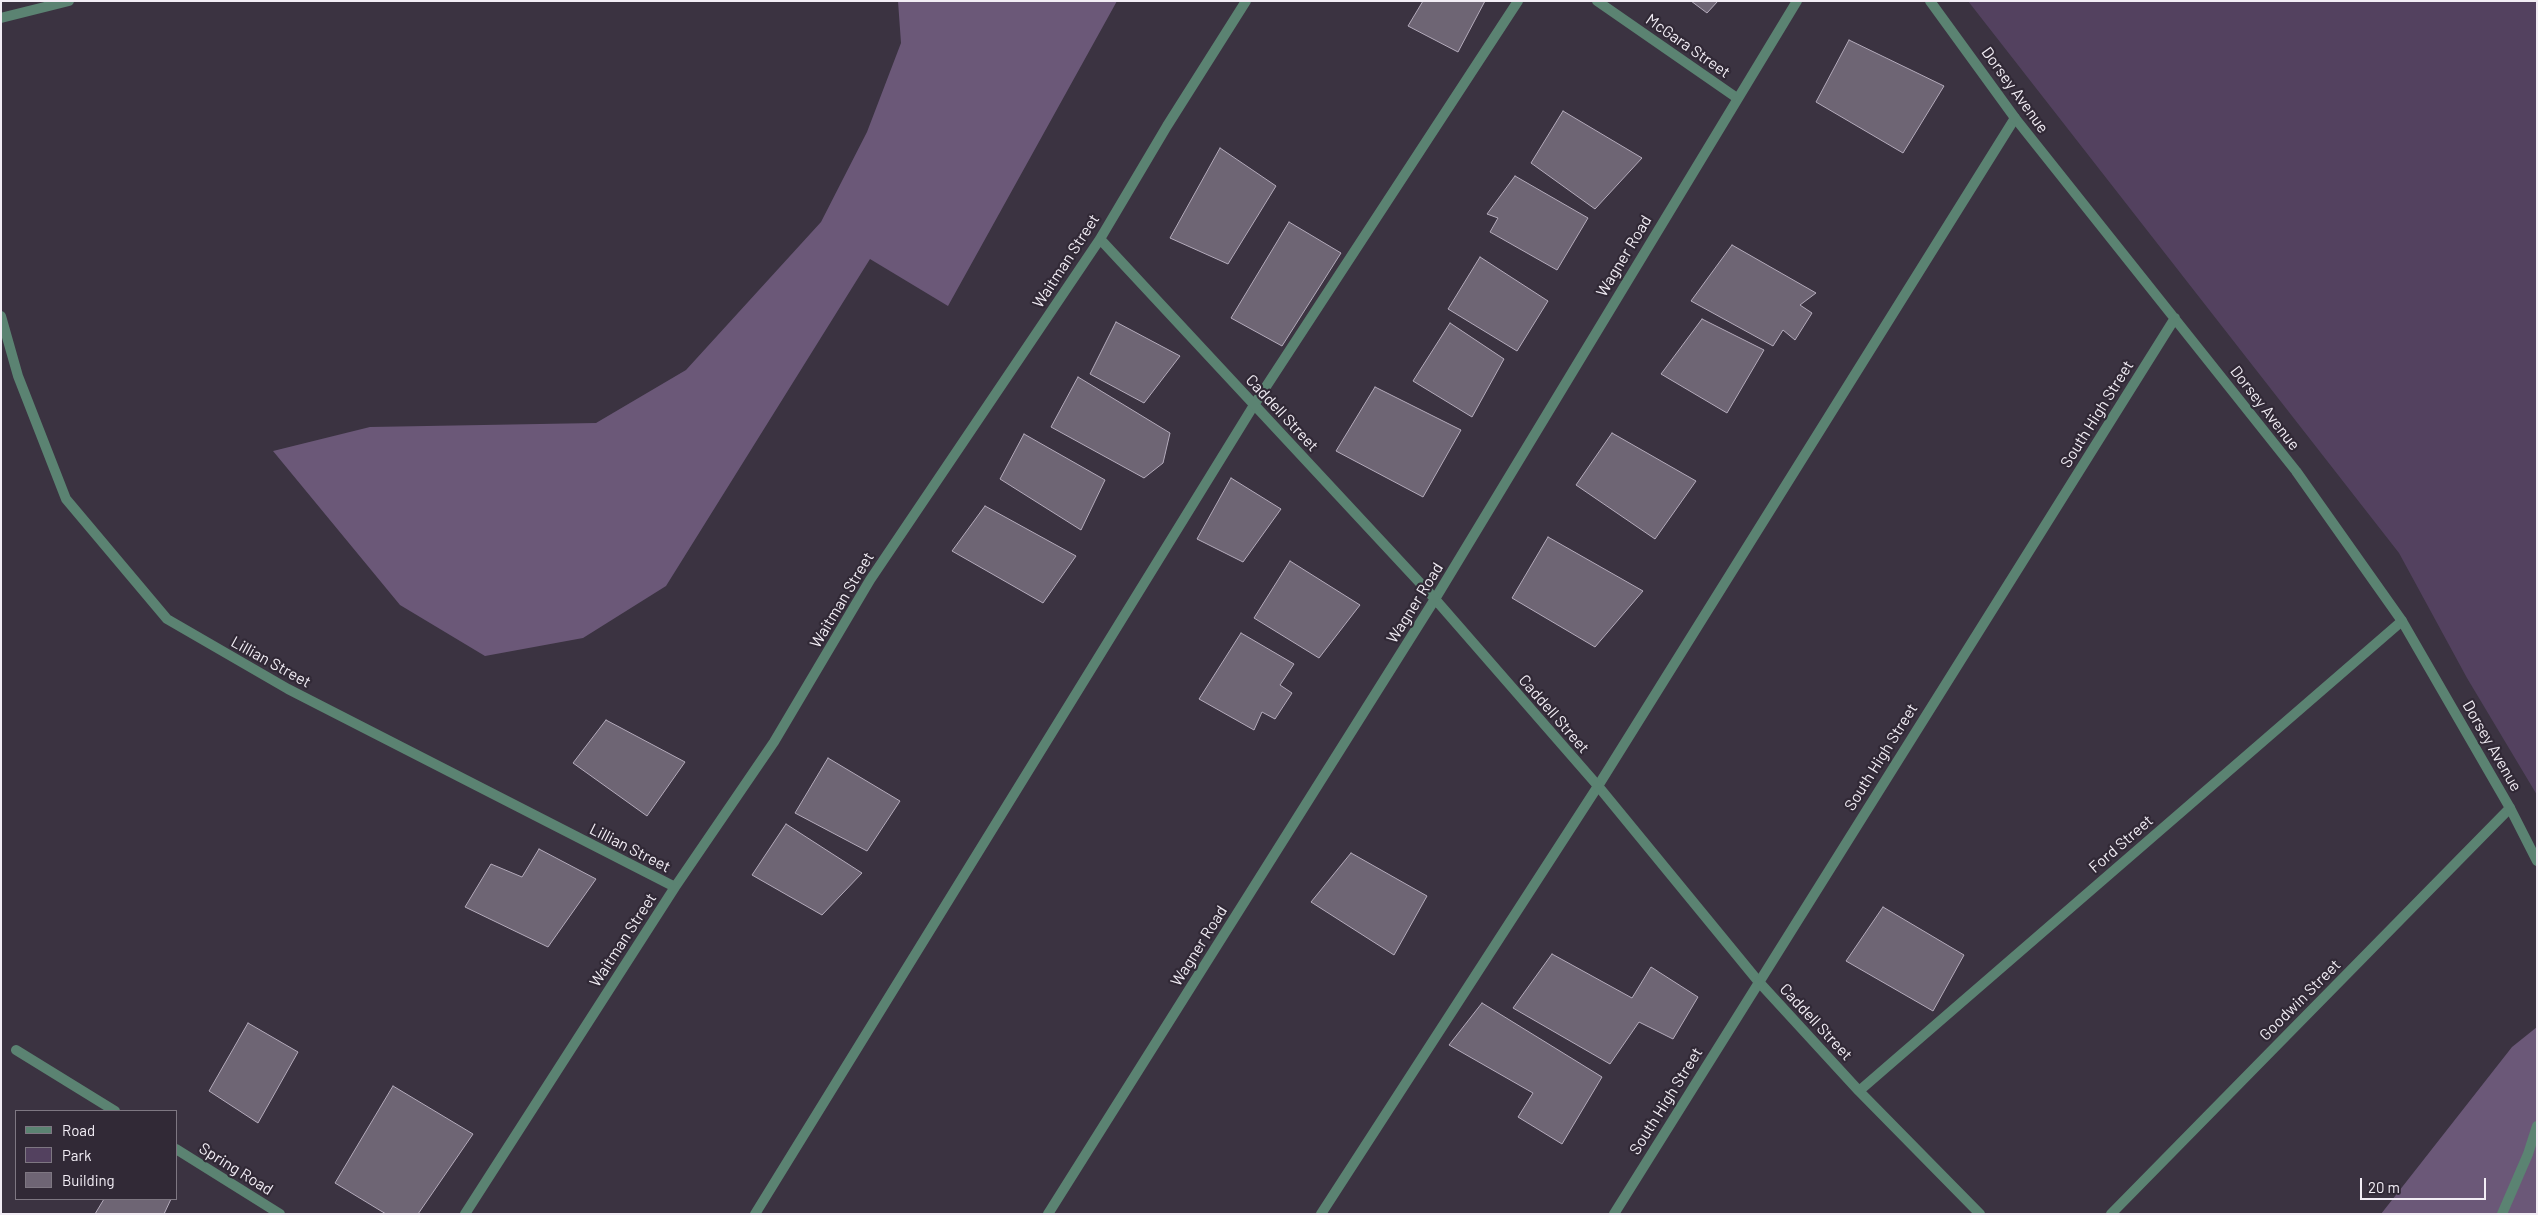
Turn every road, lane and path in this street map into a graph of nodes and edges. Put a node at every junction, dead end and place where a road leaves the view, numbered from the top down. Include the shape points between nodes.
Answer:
1 (69, 1) edge
2 (1246, 1) edge
3 (1518, 1) edge
4 (1597, 1) edge
5 (1796, 1) edge
6 (1930, 1) edge
7 (1, 18) edge
8 (1737, 98) junction
9 (2015, 118) junction
10 (1100, 239) junction
11 (1, 316) edge
12 (2175, 318) junction
13 (1254, 406) junction
14 (1435, 600) junction
15 (2402, 621) junction
16 (1598, 786) junction
17 (2510, 808) junction
18 (2537, 861) edge
19 (675, 887) junction
20 (1758, 981) junction
21 (16, 1050) dead end
22 (1859, 1091) junction
23 (113, 1110) edge
24 (2537, 1126) edge
25 (178, 1150) edge
26 (280, 1214) edge
27 (465, 1214) edge
28 (755, 1214) edge
29 (1048, 1214) edge
30 (1321, 1214) edge
31 (1614, 1214) edge
32 (1980, 1214) edge
33 (2111, 1214) edge
34 (2502, 1214) edge

1 - 7 street
2 - 10 street, Waitman Street
3 - 13 street
4 - 8 street, McGara Street
5 - 8 street, Wagner Road
6 - 9 street, Dorsey Avenue
8 - 14 street, Wagner Road
9 - 12 street, Dorsey Avenue
9 - 16 street
10 - 13 street, Caddell Street
10 - 19 street, Waitman Street via 870,580 774,742
11 - 19 street, Lillian Street via 18,376 66,499 167,619 288,690
12 - 15 street, Dorsey Avenue via 2296,471
12 - 20 street, South High Street
13 - 14 street, Caddell Street
13 - 28 street
14 - 16 street, Caddell Street
14 - 29 street, Wagner Road
15 - 17 street, Dorsey Avenue
15 - 22 street, Ford Street
16 - 20 street, Caddell Street
16 - 30 street
17 - 18 street, Dorsey Avenue
17 - 33 street, Goodwin Street
19 - 27 street, Waitman Street
20 - 22 street, Caddell Street
20 - 31 street, South High Street
21 - 23 street
22 - 32 street, Caddell Street
24 - 34 street
25 - 26 street, Spring Road

